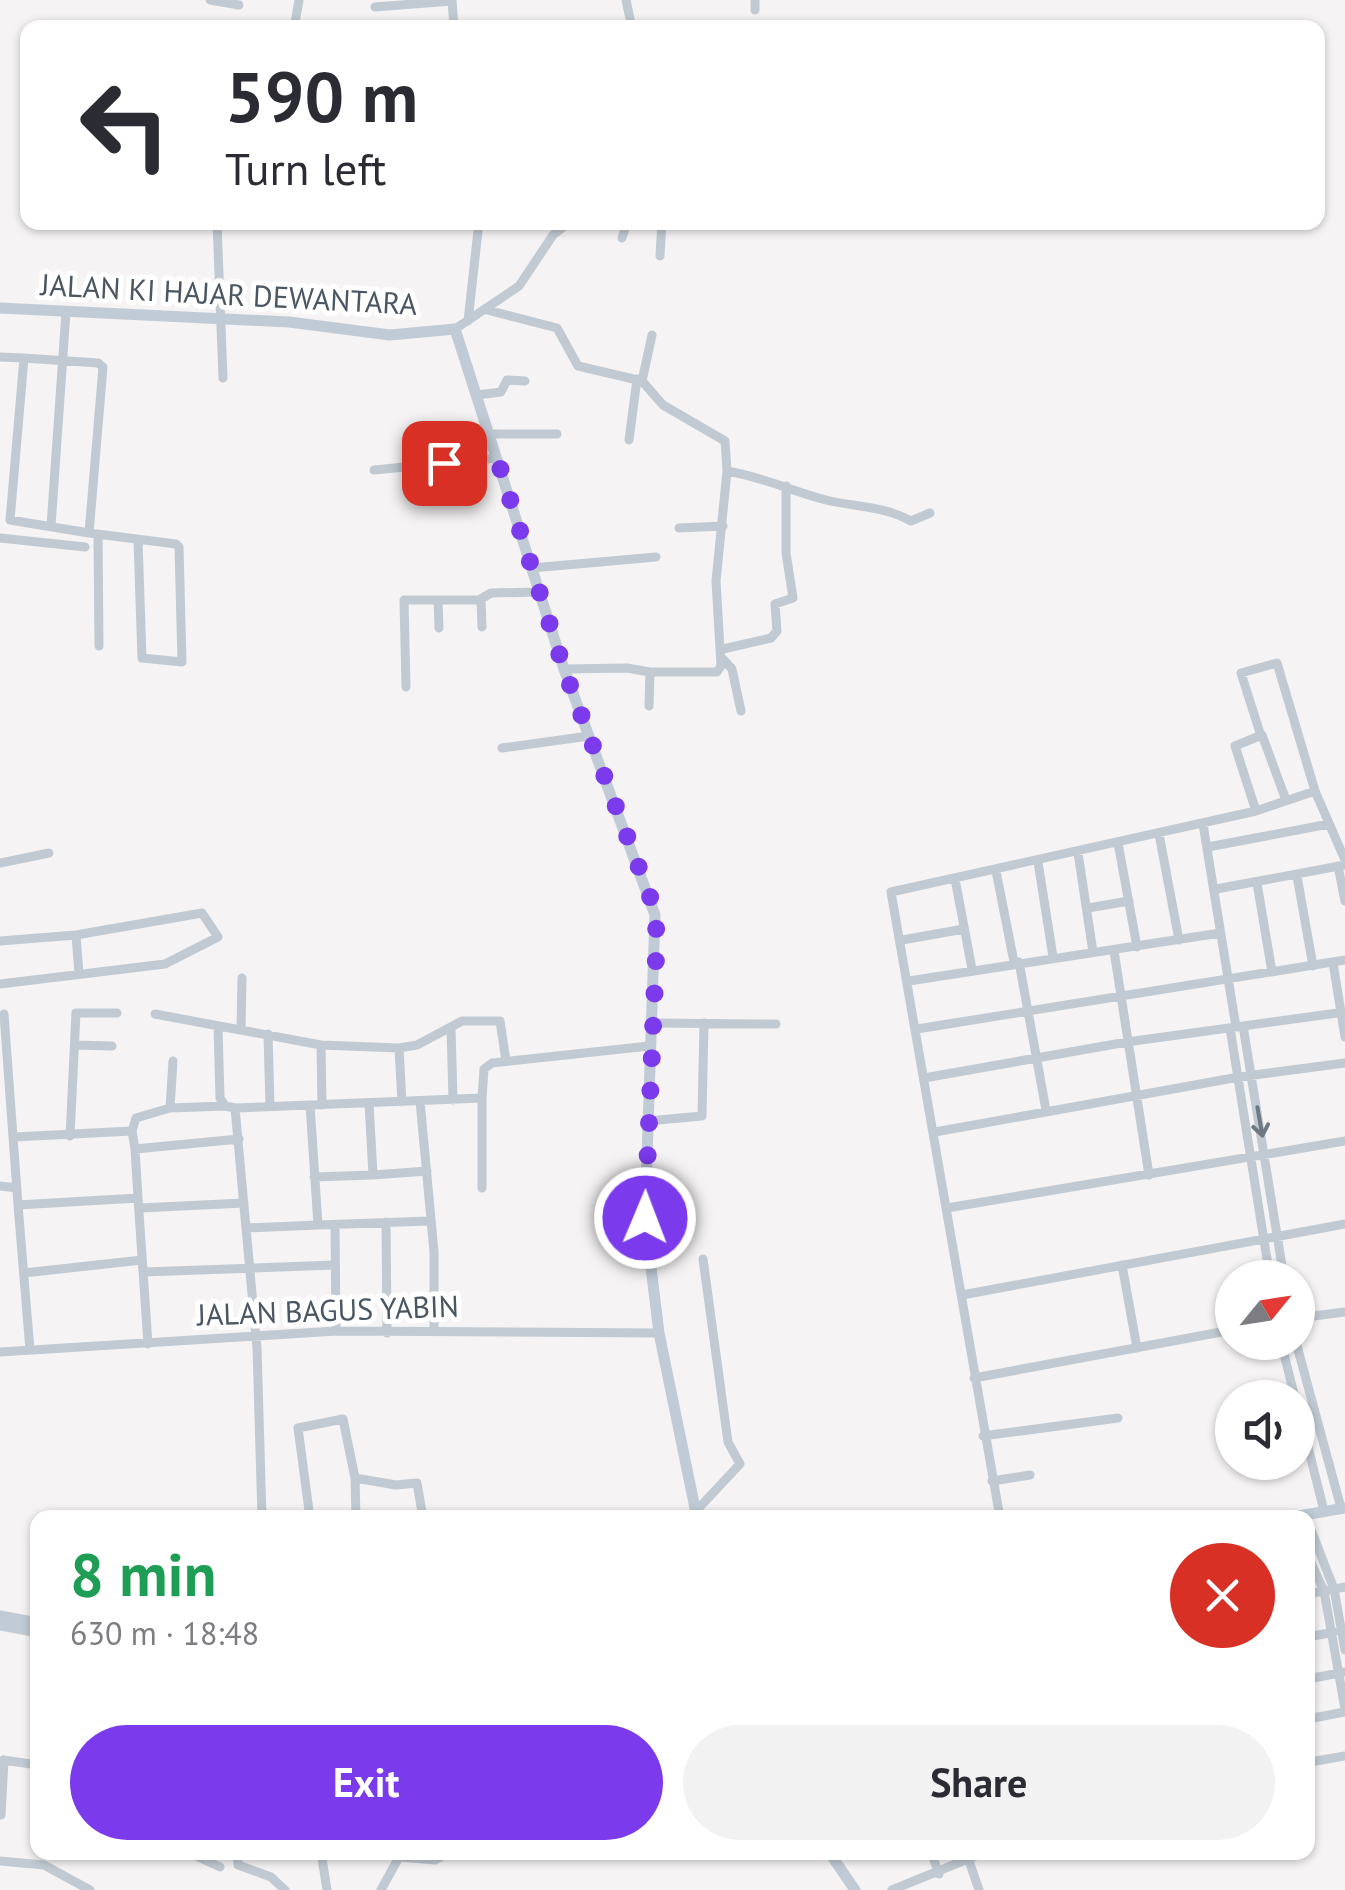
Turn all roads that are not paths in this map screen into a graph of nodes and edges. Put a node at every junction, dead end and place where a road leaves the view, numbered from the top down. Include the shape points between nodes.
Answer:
1 (210, 0) edge
2 (452, 1) edge
3 (239, 5) dead end
4 (375, 6) dead end
5 (217, 230) edge
6 (478, 230) edge
7 (550, 230) edge
8 (560, 230) edge
9 (624, 230) edge
10 (662, 230) edge
11 (553, 236) junction
12 (622, 238) dead end
13 (660, 256) dead end
14 (0, 308) edge
15 (488, 310) junction
16 (66, 312) junction
17 (221, 320) junction
18 (468, 321) junction
19 (455, 329) junction
20 (652, 335) dead end
21 (0, 356) edge
22 (24, 358) junction
23 (63, 360) junction
24 (223, 378) dead end
25 (639, 380) junction
26 (525, 381) dead end
27 (477, 394) junction
28 (490, 434) junction
29 (557, 434) dead end
30 (629, 440) dead end
31 (497, 458) junction
32 (374, 470) dead end
33 (728, 471) junction
34 (786, 486) junction
35 (930, 514) dead end
36 (5, 519) edge
37 (51, 526) junction
38 (723, 526) junction
39 (679, 528) dead end
40 (94, 534) junction
41 (0, 538) edge
42 (138, 540) junction
43 (85, 547) dead end
44 (656, 557) dead end
45 (532, 568) junction
46 (539, 592) junction
47 (481, 599) junction
48 (438, 600) junction
49 (439, 628) dead end
50 (482, 628) dead end
51 (98, 646) dead end
52 (723, 654) junction
53 (564, 669) junction
54 (650, 672) junction
55 (406, 687) dead end
56 (649, 706) dead end
57 (741, 711) dead end
58 (1260, 733) junction
59 (590, 736) junction
60 (502, 748) dead end
61 (1316, 791) junction
62 (1286, 800) junction
63 (1256, 812) junction
64 (1203, 824) junction
65 (1329, 824) junction
66 (1159, 834) junction
67 (1118, 843) junction
68 (1208, 847) junction
69 (49, 853) dead end
70 (1078, 853) junction
71 (1038, 862) junction
72 (0, 864) edge
73 (1343, 864) edge
74 (996, 871) junction
75 (1298, 876) junction
76 (955, 879) junction
77 (1257, 883) junction
78 (1216, 889) junction
79 (1128, 901) junction
80 (1345, 901) edge
81 (1088, 908) junction
82 (964, 929) junction
83 (1220, 933) junction
84 (76, 935) junction
85 (902, 940) junction
86 (1179, 940) junction
87 (0, 941) edge
88 (1137, 946) junction
89 (1114, 951) junction
90 (1093, 952) junction
91 (1053, 957) junction
92 (1345, 960) edge
93 (1017, 962) junction
94 (1333, 962) junction
95 (1313, 966) junction
96 (972, 969) junction
97 (1272, 972) junction
98 (0, 974) edge
99 (79, 974) junction
100 (242, 978) dead end
101 (1228, 980) junction
102 (910, 981) junction
103 (1, 984) edge
104 (1120, 995) junction
105 (1028, 1009) junction
106 (1343, 1012) edge
107 (117, 1013) dead end
108 (4, 1014) dead end
109 (155, 1014) dead end
110 (652, 1022) junction
111 (704, 1024) junction
112 (776, 1024) dead end
113 (218, 1026) junction
114 (451, 1027) junction
115 (1236, 1027) junction
116 (917, 1029) junction
117 (241, 1030) junction
118 (268, 1034) junction
119 (1345, 1037) edge
120 (1127, 1042) junction
121 (75, 1045) junction
122 (321, 1045) junction
123 (112, 1046) dead end
124 (649, 1046) junction
125 (400, 1048) junction
126 (1036, 1060) junction
127 (173, 1061) dead end
128 (506, 1061) junction
129 (1345, 1063) edge
130 (1252, 1076) junction
131 (1239, 1077) junction
132 (924, 1078) junction
133 (1135, 1096) junction
134 (482, 1098) junction
135 (454, 1100) junction
136 (420, 1101) junction
137 (402, 1102) junction
138 (369, 1103) junction
139 (322, 1104) junction
140 (310, 1105) junction
141 (270, 1106) junction
142 (230, 1107) junction
143 (170, 1108) junction
144 (1046, 1110) junction
145 (648, 1121) junction
146 (132, 1130) junction
147 (935, 1132) junction
148 (70, 1136) junction
149 (14, 1137) junction
150 (239, 1139) junction
151 (1345, 1142) edge
152 (135, 1149) junction
153 (1266, 1155) junction
154 (1252, 1157) junction
155 (426, 1172) junction
156 (372, 1174) junction
157 (1150, 1175) junction
158 (314, 1177) junction
159 (0, 1186) edge
160 (17, 1188) junction
161 (482, 1188) dead end
162 (139, 1203) junction
163 (244, 1203) junction
164 (18, 1205) junction
165 (946, 1208) junction
166 (429, 1220) junction
167 (386, 1222) junction
168 (1345, 1224) edge
169 (318, 1225) junction
170 (335, 1225) junction
171 (247, 1228) junction
172 (1278, 1236) junction
173 (1265, 1238) junction
174 (703, 1259) dead end
175 (142, 1260) junction
176 (1268, 1260) edge
177 (1281, 1260) edge
178 (335, 1265) junction
179 (1122, 1265) junction
180 (250, 1268) junction
181 (24, 1272) junction
182 (142, 1272) junction
183 (962, 1294) junction
184 (1345, 1312) edge
185 (1315, 1316) edge
186 (336, 1331) junction
187 (388, 1332) junction
188 (434, 1332) junction
189 (659, 1333) junction
190 (1215, 1333) edge
191 (256, 1336) junction
192 (148, 1344) junction
193 (1137, 1348) junction
194 (30, 1350) junction
195 (0, 1352) edge
196 (1301, 1360) edge
197 (974, 1378) junction
198 (1118, 1418) dead end
199 (983, 1436) junction
200 (1030, 1476) dead end
201 (1315, 1476) edge
202 (354, 1478) junction
203 (992, 1481) junction
204 (1343, 1508) edge
205 (262, 1510) edge
206 (309, 1510) edge
207 (356, 1510) edge
208 (422, 1510) edge
209 (695, 1510) edge
210 (700, 1510) edge
211 (998, 1510) edge
212 (1324, 1512) junction
213 (1315, 1515) edge
214 (1315, 1541) edge
215 (1315, 1565) edge
216 (1334, 1589) edge
217 (0, 1616) edge
218 (30, 1622) edge
219 (0, 1625) edge
220 (30, 1631) edge
221 (1336, 1632) junction
222 (1315, 1636) edge
223 (1345, 1650) edge
224 (1342, 1672) edge
225 (1315, 1678) edge
226 (1345, 1710) edge
227 (1315, 1718) edge
228 (1345, 1756) edge
229 (2, 1760) edge
230 (1315, 1761) edge
231 (30, 1764) edge
232 (2, 1815) edge
233 (205, 1860) edge
234 (237, 1860) edge
235 (323, 1860) edge
236 (398, 1860) edge
237 (841, 1860) edge
238 (934, 1860) edge
239 (961, 1860) edge
240 (968, 1860) edge
241 (0, 1861) edge
242 (220, 1867) dead end
243 (939, 1874) junction
244 (90, 1890) edge
245 (286, 1890) edge
246 (327, 1890) edge
247 (381, 1890) edge
248 (855, 1890) edge
249 (892, 1890) edge
250 (979, 1890) edge

1 - 3 street
2 - 4 street
5 - 17 street
6 - 18 street
7 - 11 street
8 - 11 street
9 - 12 street
10 - 13 street
11 - 15 street via 519,286
14 - 16 street, JALAN KI HAJAR DEWANTARA
15 - 18 street
15 - 25 street via 557,328 578,366
16 - 17 street, JALAN KI HAJAR DEWANTARA
16 - 23 street
17 - 19 street, JALAN KI HAJAR DEWANTARA via 390,334
17 - 24 street
18 - 19 street
19 - 27 street
20 - 25 street
21 - 22 street
22 - 23 street
22 - 36 street
23 - 37 street
23 - 40 street via 98,363 103,370
25 - 30 street
25 - 33 street via 663,406 722,437
26 - 27 street via 507,380 501,392
27 - 28 street
28 - 29 street
28 - 31 street
31 - 32 street
31 - 45 street
33 - 34 street
33 - 38 street
34 - 35 street via 911,521
34 - 52 street via 793,599 775,604 777,631 771,638
36 - 37 street
37 - 40 street
38 - 39 street
38 - 52 street via 716,580
40 - 42 street
40 - 51 street
41 - 43 street
42 - 42 street via 179,546 182,662 142,658
44 - 45 street
45 - 46 street
46 - 47 street
46 - 53 street
47 - 48 street
47 - 50 street
48 - 49 street
48 - 55 street via 402,602
52 - 54 street via 717,672
52 - 57 street
53 - 54 street
53 - 59 street
54 - 56 street
58 - 61 street via 1242,673 1277,663
58 - 62 street
58 - 63 street via 1235,746
59 - 60 street
59 - 110 street via 652,902
61 - 62 street
61 - 65 street
62 - 63 street
63 - 64 street
64 - 66 street
64 - 68 street
65 - 68 street
65 - 73 street
66 - 67 street
66 - 86 street
67 - 70 street
67 - 79 street
68 - 78 street
69 - 72 street
70 - 71 street
70 - 81 street
71 - 74 street
71 - 91 street
73 - 75 street
73 - 80 street
74 - 76 street
74 - 93 street
75 - 77 street
75 - 95 street
76 - 82 street
76 - 85 street via 891,892
77 - 78 street
77 - 97 street
78 - 83 street
79 - 81 street
79 - 88 street
81 - 90 street
82 - 85 street
82 - 96 street
83 - 86 street
83 - 101 street
84 - 87 street
84 - 99 street
84 - 99 street via 202,913 218,937 165,964
85 - 102 street
86 - 88 street
88 - 89 street
89 - 90 street
89 - 104 street
90 - 91 street
91 - 93 street
92 - 94 street
93 - 96 street
93 - 105 street
94 - 95 street
94 - 106 street
95 - 97 street
96 - 102 street
97 - 101 street
98 - 103 street
99 - 103 street
100 - 117 street
101 - 104 street
101 - 115 street
102 - 116 street
104 - 105 street
104 - 120 street
105 - 116 street
105 - 126 street
106 - 115 street
106 - 119 street
107 - 121 street via 77,1012
108 - 149 street
109 - 113 street
110 - 111 street
110 - 124 street
111 - 112 street
111 - 145 street via 702,1116
113 - 117 street
113 - 142 street via 220,1098
114 - 125 street
114 - 128 street via 502,1022
114 - 135 street
115 - 120 street
115 - 130 street
115 - 131 street
116 - 132 street
117 - 118 street
118 - 122 street
118 - 141 street
120 - 126 street
120 - 133 street
121 - 123 street
121 - 148 street
122 - 125 street
122 - 139 street
124 - 128 street
124 - 145 street
125 - 137 street
126 - 132 street
126 - 144 street
127 - 143 street
128 - 134 street via 484,1069
129 - 130 street
130 - 131 street
130 -> 153 street
131 - 133 street
131 - 154 street
132 - 147 street
133 - 144 street
133 - 157 street
134 - 135 street
134 - 161 street
135 - 136 street
136 - 137 street
136 - 155 street
137 - 138 street
138 - 139 street
138 - 156 street
139 - 140 street
140 - 141 street
140 - 158 street
141 - 142 street
142 - 143 street
142 - 150 street
143 - 146 street via 136,1118
144 - 147 street
145 - 189 street via 645,1218
146 - 148 street
146 - 152 street
147 - 165 street
148 - 149 street
149 - 160 street
150 - 152 street
150 - 163 street
151 - 153 street
152 - 162 street
153 - 154 street
153 - 172 street
154 - 157 street
154 - 173 street
155 - 156 street
155 - 166 street
156 - 158 street
157 - 165 street
158 - 169 street
159 - 160 street
160 - 164 street
162 - 163 street
162 - 164 street
162 - 175 street
163 - 171 street
164 - 181 street
165 - 183 street
166 - 167 street
166 - 188 street
167 - 170 street
167 - 187 street
168 - 172 street
169 - 170 street
169 - 171 street
170 - 178 street
171 - 180 street
172 - 173 street
172 - 177 street
173 - 176 street
173 - 179 street
174 - 210 street via 728,1442 740,1464
175 - 181 street
175 - 182 street
178 - 180 street
178 - 186 street
179 - 183 street
179 - 193 street
180 - 182 street
180 - 191 street
181 - 194 street
182 - 192 street
183 - 197 street
184 - 185 street
186 - 187 street, JALAN BAGUS YABIN
186 - 191 street, JALAN BAGUS YABIN
187 - 188 street, JALAN BAGUS YABIN
188 - 189 street, JALAN BAGUS YABIN
189 - 209 street
190 - 193 street
191 - 192 street, JALAN BAGUS YABIN
191 - 205 street
192 - 194 street, JALAN BAGUS YABIN
193 - 197 street
194 - 195 street, JALAN BAGUS YABIN
196 - 204 street
197 - 199 street
198 - 199 street
199 - 203 street
200 - 203 street
201 - 212 street
202 - 206 street via 346,1420 299,1426
202 - 207 street
202 - 208 street via 417,1483
203 - 211 street
204 - 212 street
212 - 213 street
214 - 216 street
215 - 216 street
216 - 221 street
217 - 218 street
219 - 220 street
221 - 222 street
221 - 223 street
221 - 224 street
224 - 225 street
224 - 226 street
226 - 227 street
228 - 230 street
229 - 231 street
229 - 232 street
233 - 242 street
234 - 245 street
235 - 246 street
236 - 247 street
237 - 248 street
238 - 243 street
239 - 243 street
240 - 250 street
241 - 244 street via 44,1865
243 - 249 street

